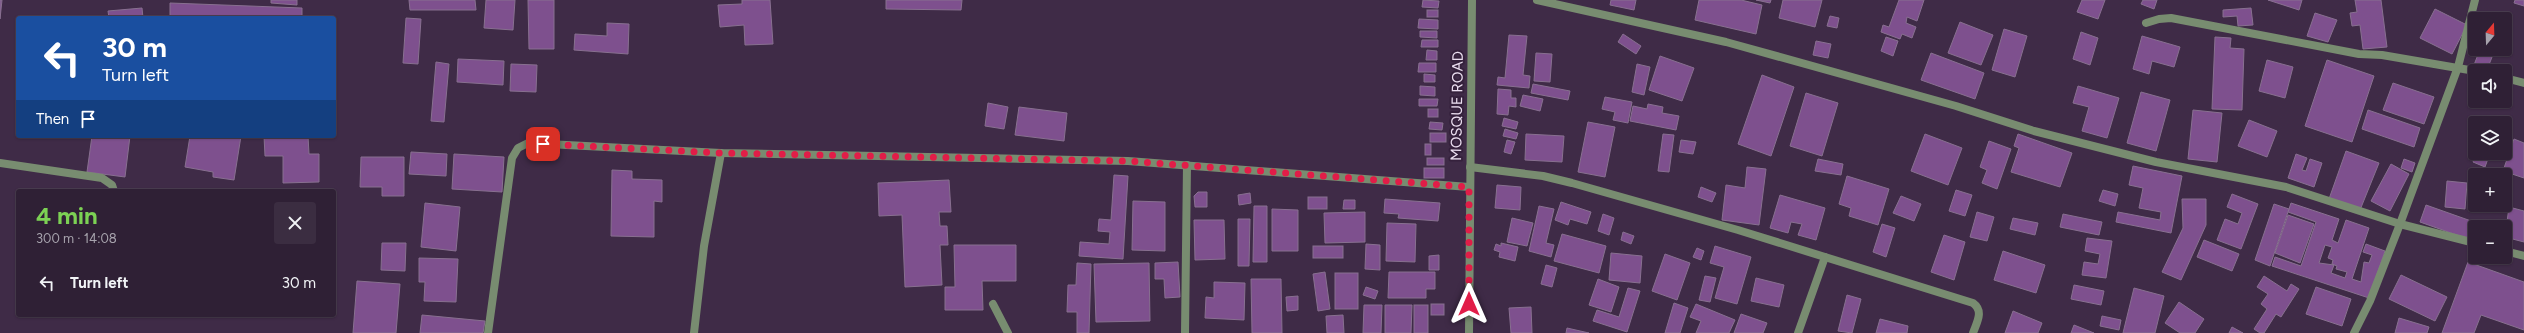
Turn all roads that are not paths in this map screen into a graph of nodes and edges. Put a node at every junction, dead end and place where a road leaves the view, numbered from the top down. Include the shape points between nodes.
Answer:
1 (1472, 0) edge
2 (1537, 0) edge
3 (2475, 0) edge
4 (2146, 23) dead end
5 (2458, 67) junction
6 (2468, 69) edge
7 (2512, 80) edge
8 (2524, 83) edge
9 (721, 153) junction
10 (0, 163) edge
11 (1187, 165) junction
12 (1470, 167) junction
13 (1469, 187) junction
14 (113, 189) edge
15 (2400, 224) junction
16 (2468, 241) edge
17 (2512, 253) edge
18 (2524, 256) edge
19 (1825, 257) junction
20 (993, 304) dead end
21 (488, 333) edge
22 (694, 333) edge
23 (1008, 333) edge
24 (1185, 333) edge
25 (1469, 333) edge
26 (1798, 333) edge
27 (1973, 333) edge
28 (2354, 333) edge

1 - 12 street, MOSQUE ROAD
2 - 15 street via 1741,46 1956,106 2034,132 2156,162 2286,187
3 - 5 street
4 - 5 street via 2171,18 2359,54 2382,55
5 - 6 street
5 - 15 street
7 - 8 street
9 - 11 street via 1128,161
9 - 21 street via 528,143 518,148 512,158
9 - 22 street via 704,246
10 - 14 street via 102,178
11 - 13 street
11 - 24 street
12 - 13 street, MOSQUE ROAD
12 - 19 street via 1543,176 1572,183
13 - 25 street, MOSQUE ROAD
15 - 16 street
15 - 28 street via 2370,301
17 - 18 street
19 - 26 street
19 - 27 street via 1973,303 1978,306 1980,314
20 - 23 street

